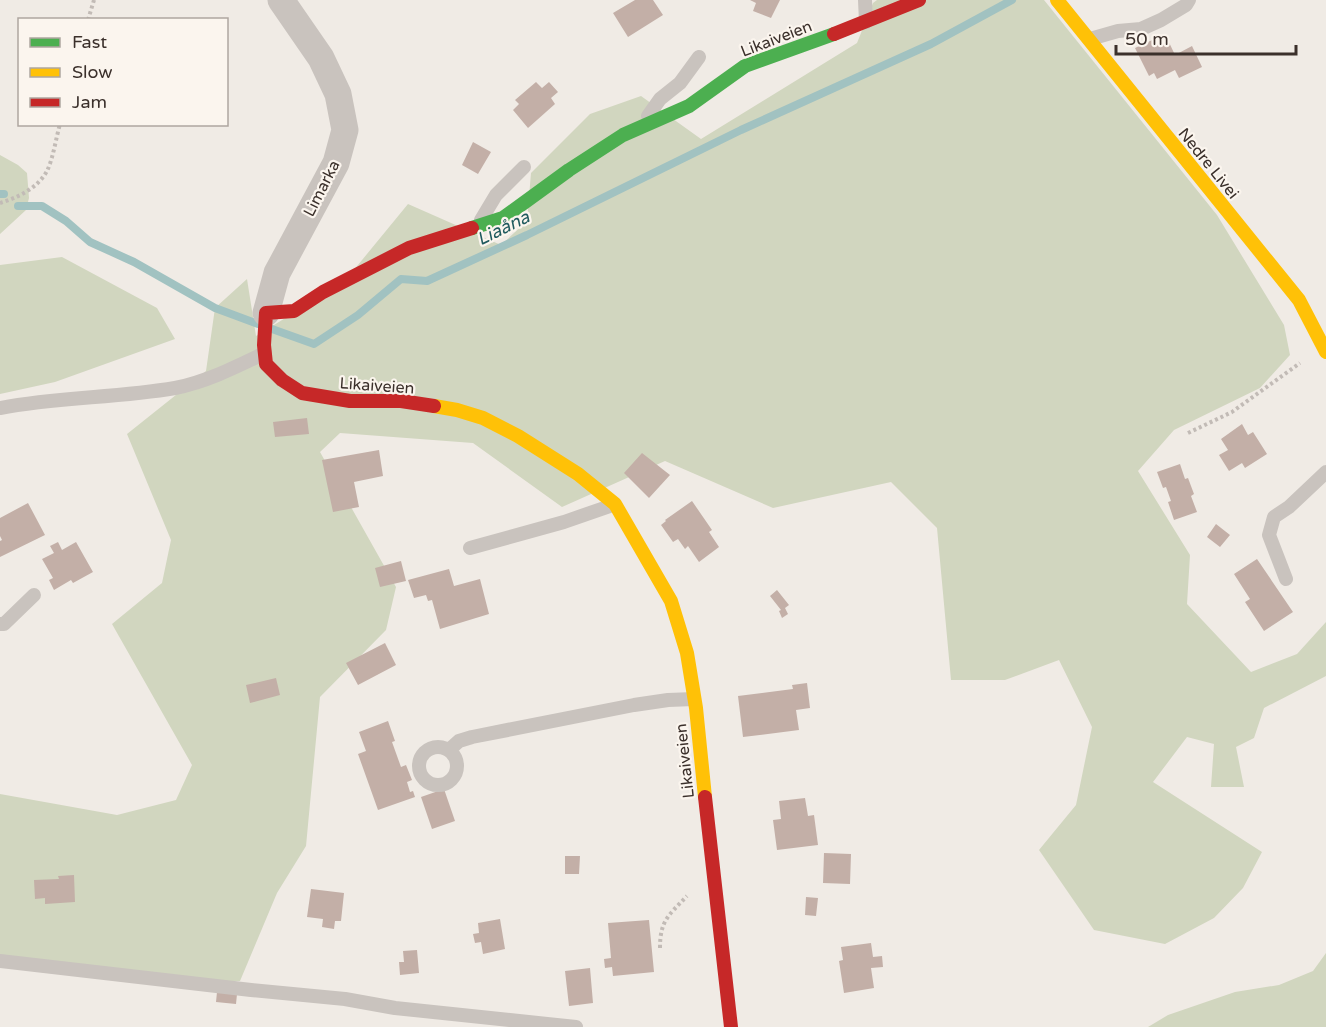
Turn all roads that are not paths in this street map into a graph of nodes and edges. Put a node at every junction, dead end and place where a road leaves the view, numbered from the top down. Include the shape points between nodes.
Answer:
1 (281, 0) edge
2 (865, 0) edge
3 (919, 0) edge
4 (1057, 0) edge
5 (1189, 0) edge
6 (866, 22) junction
7 (1088, 40) junction
8 (699, 57) dead end
9 (640, 128) junction
10 (524, 167) dead end
11 (477, 227) junction
12 (266, 313) junction
13 (1325, 351) edge
14 (265, 353) junction
15 (0, 408) edge
16 (1326, 472) edge
17 (615, 504) junction
18 (470, 548) dead end
19 (1286, 579) dead end
20 (34, 595) dead end
21 (0, 624) edge
22 (694, 699) junction
23 (448, 750) dead end
24 (0, 961) edge
25 (576, 1027) edge
26 (731, 1027) edge

1 - 12 street, Limarka via 321,58 338,94 345,130 336,163 277,273
2 - 6 lane
3 - 6 street, Likaiveien
4 - 7 street, Nedre Livei
5 - 7 lane via 1141,29
6 - 9 street, Likaiveien via 745,66 689,106
7 - 13 street, Nedre Livei via 1299,300
8 - 9 lane via 680,83 660,99
9 - 11 street, Likaiveien via 569,170 503,218
10 - 11 lane via 496,195
11 - 12 street, Likaiveien via 409,248 322,292 294,311
12 - 14 street
14 - 15 lane via 229,371 176,388
14 - 17 street, Likaiveien via 266,364 302,393 350,401 401,401 483,418 578,474
16 - 19 lane via 1274,517 1269,535
17 - 18 lane
17 - 22 street, Likaiveien via 671,601 687,652
20 - 21 lane
22 - 23 lane via 634,705 472,736
22 - 26 street, Likaiveien
24 - 25 lane

